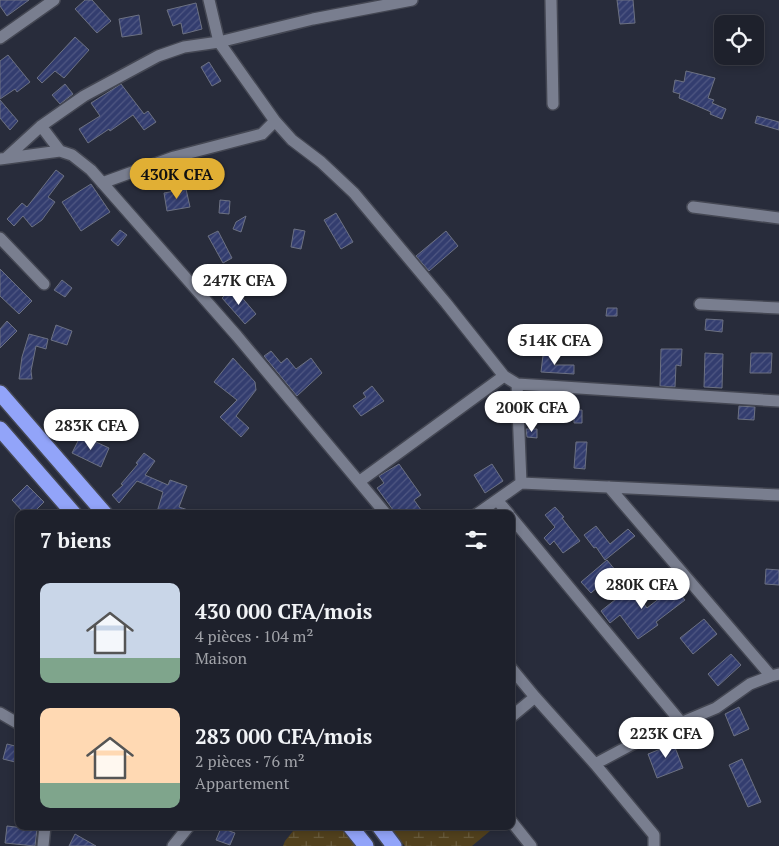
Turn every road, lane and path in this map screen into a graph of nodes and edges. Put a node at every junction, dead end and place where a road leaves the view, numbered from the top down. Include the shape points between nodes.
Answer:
1 (54, 0) edge
2 (209, 0) edge
3 (412, 0) edge
4 (551, 0) edge
5 (0, 38) edge
6 (219, 42) junction
7 (553, 104) dead end
8 (275, 122) junction
9 (41, 126) junction
10 (60, 151) junction
11 (3, 158) edge
12 (102, 183) junction
13 (693, 207) dead end
14 (779, 218) edge
15 (0, 238) edge
16 (44, 284) dead end
17 (700, 304) dead end
18 (779, 308) edge
19 (504, 376) junction
20 (517, 384) junction
21 (0, 393) edge
22 (779, 401) edge
23 (0, 429) edge
24 (360, 481) junction
25 (521, 483) junction
26 (609, 487) junction
27 (779, 495) edge
28 (497, 500) junction
29 (71, 510) edge
30 (102, 510) edge
31 (383, 510) edge
32 (483, 510) edge
33 (506, 510) edge
34 (515, 522) edge
35 (515, 673) edge
36 (775, 675) edge
37 (535, 698) junction
38 (0, 712) edge
39 (515, 714) edge
40 (15, 721) edge
41 (680, 721) junction
42 (595, 764) junction
43 (515, 826) edge
44 (44, 830) edge
45 (186, 830) edge
46 (353, 830) edge
47 (381, 830) edge
48 (42, 846) edge
49 (172, 846) edge
50 (366, 846) edge
51 (394, 846) edge
52 (531, 846) edge
53 (654, 846) edge

1 - 5 street
2 - 6 street
3 - 6 street
4 - 7 street
6 - 8 street
6 - 9 street via 184,47 158,56 84,96
8 - 12 street via 262,134 174,157
8 - 19 street via 354,193
9 - 10 street
9 - 11 street
10 - 11 street
10 - 12 street via 72,155
12 - 24 street
13 - 14 street
15 - 16 street
17 - 18 street
19 - 20 street
19 - 24 street
20 - 22 street
20 - 25 street
21 - 30 highway
23 - 29 highway
24 - 31 street
25 - 26 street
25 - 28 street
26 - 27 street
26 - 36 street
28 - 32 street
28 - 33 street
34 - 41 street
35 - 37 street
36 - 41 street via 750,684 716,708
37 - 39 street
37 - 42 street
38 - 40 street
41 - 42 street
42 - 53 street via 654,835
43 - 52 street
44 - 48 street
45 - 49 street
46 - 50 highway
47 - 51 highway

